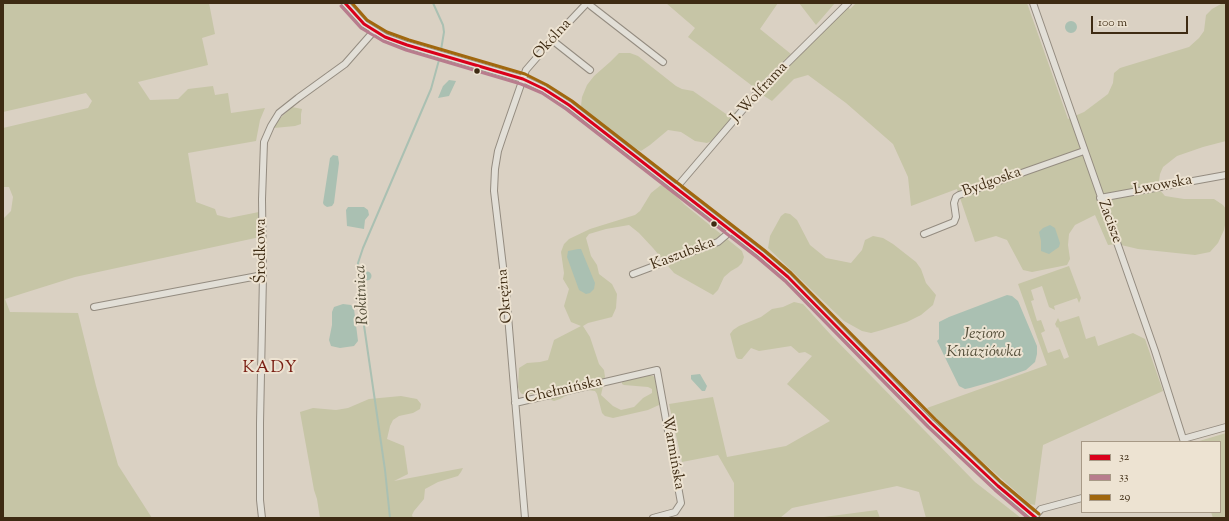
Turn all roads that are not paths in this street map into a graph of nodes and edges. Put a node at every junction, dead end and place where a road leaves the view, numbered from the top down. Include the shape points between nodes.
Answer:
1 (345, 3) edge
2 (588, 3) edge
3 (848, 3) edge
4 (1033, 3) edge
5 (374, 31) junction
6 (552, 40) junction
7 (663, 62) dead end
8 (590, 70) dead end
9 (523, 79) junction
10 (1084, 150) junction
11 (1226, 174) edge
12 (676, 188) junction
13 (1100, 198) junction
14 (731, 231) junction
15 (924, 234) dead end
16 (633, 274) dead end
17 (263, 275) junction
18 (94, 307) dead end
19 (657, 370) joint
20 (515, 403) junction
21 (1226, 427) edge
22 (1184, 441) edge
23 (1081, 498) edge
24 (1035, 517) edge
25 (262, 518) edge
26 (525, 518) edge
27 (653, 518) edge

1 - 5 street
2 - 6 street, Okólna
2 - 7 street
3 - 12 street, J. Wolframa via 758,92
4 - 10 street, Zacisze
5 - 9 street via 407,45
5 - 17 street, Środkowa via 345,64 279,113 271,126 264,142
6 - 8 street
6 - 9 street, Okólna via 528,67
9 - 12 street via 561,99
9 - 20 street, Okrężna via 498,152 494,191
10 - 13 street, Zacisze
10 - 15 street, Bydgoska via 959,195 954,203 954,222
11 - 13 street, Lwowska
12 - 14 street
13 - 22 street, Zacisze
14 - 16 street, Kaszubska via 718,242
14 - 24 street via 792,281 936,428
17 - 18 street
17 - 25 street, Środkowa via 260,423
19 - 20 street, Chełmińska
19 - 27 street, Warmińska via 681,502 675,512
20 - 26 street, Okrężna
21 - 22 street
23 - 24 street via 1041,509

